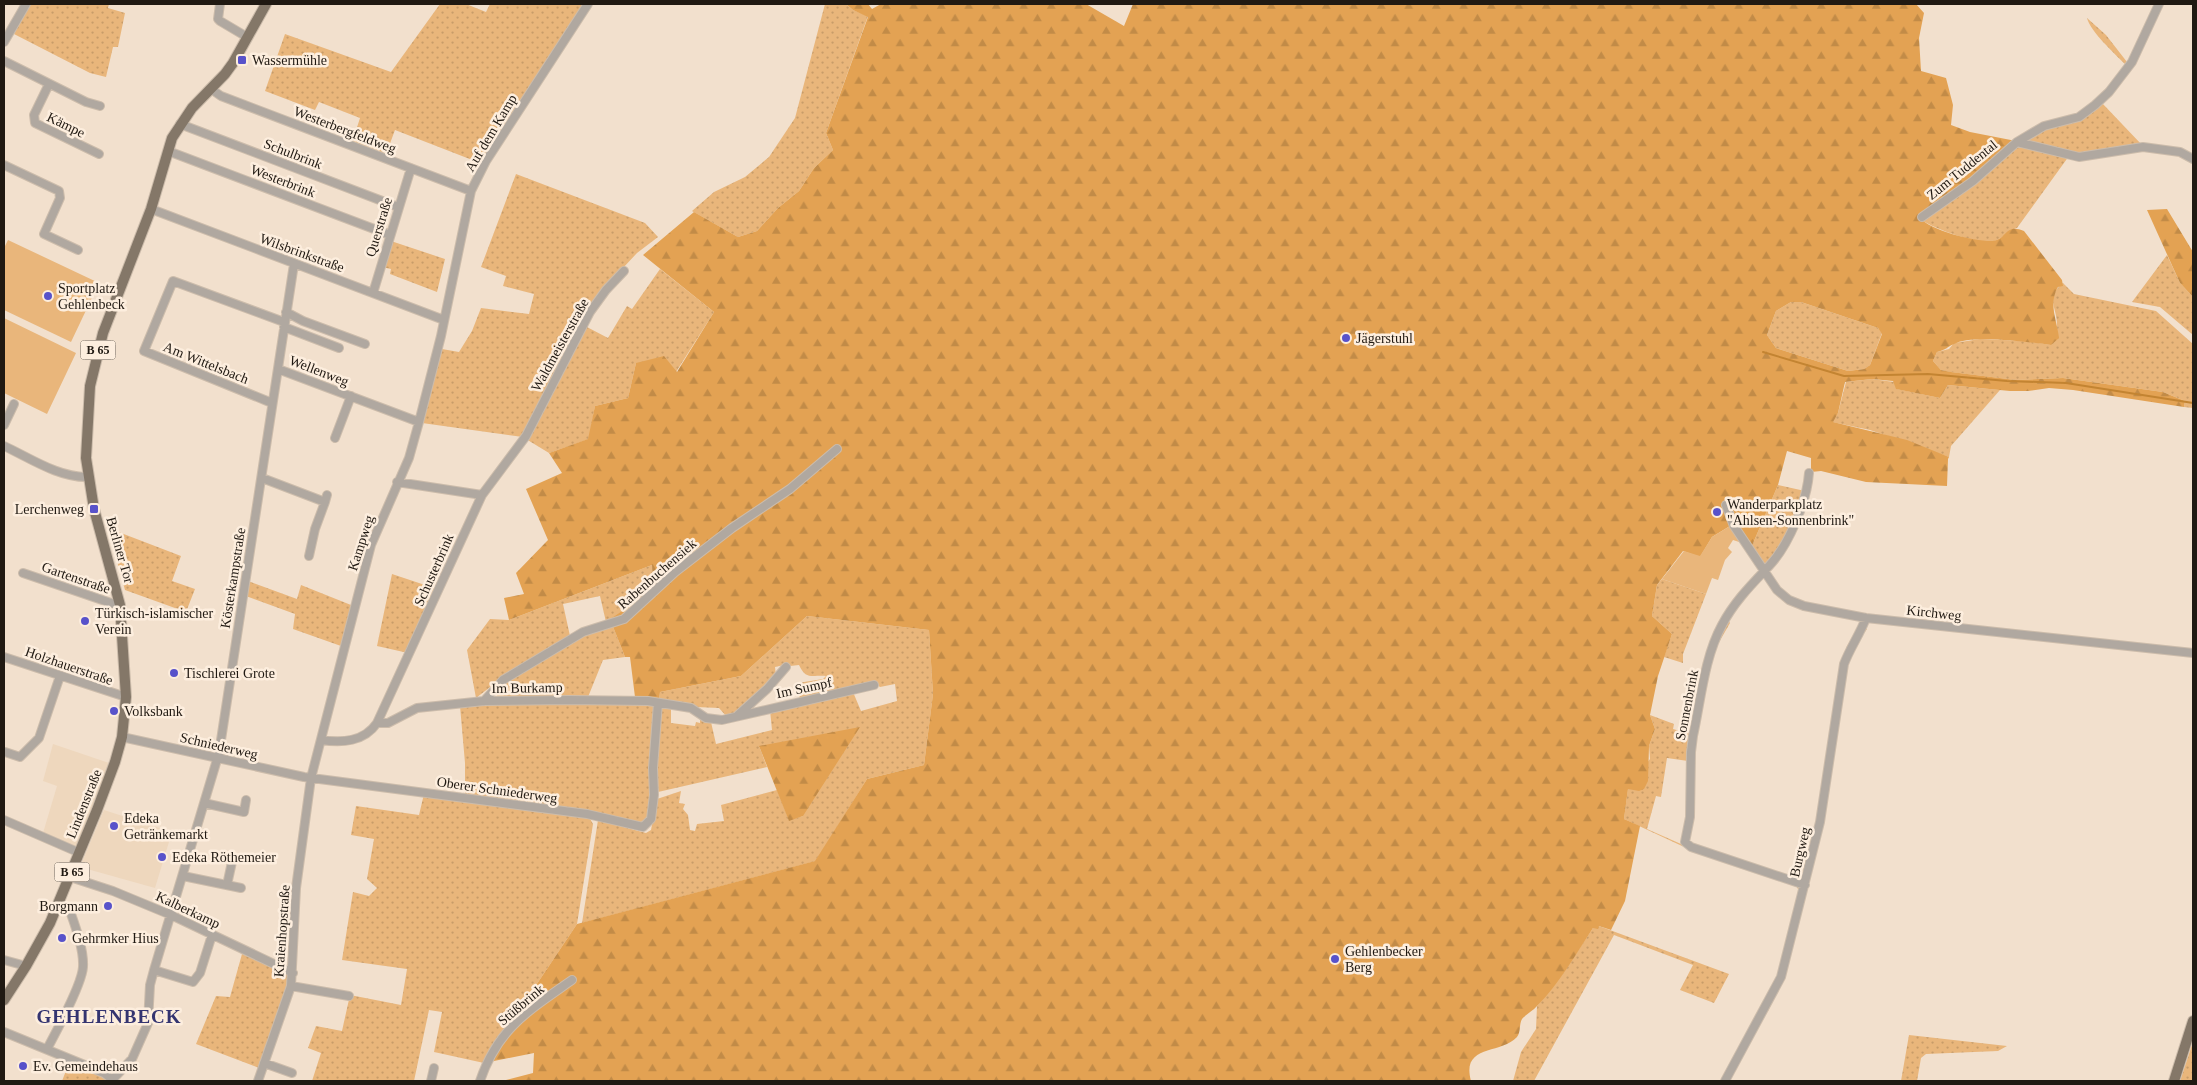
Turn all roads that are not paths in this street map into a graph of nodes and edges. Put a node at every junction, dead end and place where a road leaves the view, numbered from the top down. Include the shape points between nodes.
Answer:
1 (26, 4) edge
2 (220, 4) edge
3 (265, 4) edge
4 (588, 4) edge
5 (2159, 4) edge
6 (247, 37) junction
7 (4, 42) edge
8 (4, 61) edge
9 (49, 84) junction
10 (210, 89) junction
11 (100, 106) dead end
12 (180, 124) junction
13 (2017, 142) junction
14 (168, 151) junction
15 (99, 154) dead end
16 (2193, 159) edge
17 (4, 165) edge
18 (411, 168) junction
19 (472, 191) junction
20 (398, 207) junction
21 (151, 209) junction
22 (1922, 217) dead end
23 (390, 235) junction
24 (78, 250) dead end
25 (294, 264) junction
26 (624, 271) dead end
27 (373, 292) junction
28 (286, 312) junction
29 (444, 320) junction
30 (284, 325) junction
31 (365, 344) dead end
32 (340, 348) dead end
33 (278, 369) junction
34 (351, 396) junction
35 (272, 402) junction
36 (14, 404) dead end
37 (419, 422) junction
38 (4, 425) edge
39 (526, 436) joint
40 (335, 438) dead end
41 (4, 446) edge
42 (837, 448) dead end
43 (1809, 473) dead end
44 (88, 477) junction
45 (262, 478) junction
46 (397, 482) junction
47 (482, 495) junction
48 (1726, 505) dead end
49 (309, 556) dead end
50 (1763, 571) junction
51 (23, 573) dead end
52 (120, 605) junction
53 (1866, 618) junction
54 (2193, 653) edge
55 (4, 657) edge
56 (786, 667) dead end
57 (60, 676) junction
58 (874, 685) dead end
59 (126, 698) junction
60 (484, 701) junction
61 (658, 703) junction
62 (738, 715) junction
63 (124, 720) joint
64 (377, 723) junction
65 (122, 737) junction
66 (321, 740) junction
67 (5, 752) dead end
68 (218, 759) junction
69 (311, 778) junction
70 (246, 800) dead end
71 (204, 803) junction
72 (4, 820) edge
73 (80, 853) junction
74 (232, 862) dead end
75 (183, 876) junction
76 (70, 877) junction
77 (227, 885) junction
78 (1805, 885) junction
79 (241, 888) dead end
80 (59, 903) junction
81 (171, 915) junction
82 (212, 935) junction
83 (4, 960) edge
84 (26, 966) junction
85 (154, 970) junction
86 (293, 973) junction
87 (572, 980) dead end
88 (291, 986) junction
89 (349, 996) dead end
90 (4, 1000) edge
91 (2193, 1021) edge
92 (4, 1032) edge
93 (46, 1049) junction
94 (264, 1063) junction
95 (434, 1068) dead end
96 (292, 1073) dead end
97 (113, 1080) edge
98 (258, 1081) edge
99 (431, 1081) edge
100 (480, 1081) edge
101 (1725, 1081) edge
102 (2174, 1081) edge

1 - 7 street
2 - 6 street via 218,19
3 - 6 main road, B 65
4 - 19 street, Auf dem Kamp via 486,161
5 - 13 street, Zum Tuddental via 2132,62 2109,92 2079,116 2044,126
6 - 10 main road, B 65 via 233,63
8 - 9 street, Kämpe
9 - 11 street, Kämpe
9 - 15 street, Kämpe via 34,114 35,123
10 - 12 main road, B 65
10 - 18 street, Westerbergfeldweg via 220,96
12 - 14 main road, B 65
12 - 20 street, Schulbrink
13 - 16 street, Zum Tuddental via 2079,157 2144,147 2180,152
13 - 22 street, Zum Tuddental via 1973,181
14 - 21 main road, B 65
14 - 23 street, Westerbrink
17 - 24 street via 59,191 60,198 44,234
18 - 19 street, Westerbergfeldweg
18 - 20 street, Querstraße
19 - 29 street, Auf dem Kamp
20 - 23 street, Querstraße
21 - 25 street, Wilsbrinkstraße
21 - 44 main road, B 65 via 112,306 94,364 86,428
23 - 27 street, Querstraße
25 - 27 street, Wilsbrinkstraße
25 - 28 street, Kösterkampstraße
26 - 39 street, Waldmeisterstraße via 590,312
27 - 29 street, Wilsbrinkstraße
28 - 30 street, Kösterkampstraße
28 - 31 street
29 - 37 street, Kampweg
30 - 32 street
30 - 33 street, Kösterkampstraße
30 - 35 street, Am Wittelsbach via 174,281 144,351
33 - 34 street, Wellenweg
33 - 35 street, Kösterkampstraße
34 - 37 street, Wellenweg
34 - 40 street, Wellenweg
35 - 45 street, Kösterkampstraße
36 - 38 street
37 - 46 street, Kampweg via 409,458
39 - 47 street, Schusterbrink
41 - 44 street via 60,472
42 - 60 street, Rabenbuchensiek via 790,489 675,572 624,620 583,632 503,680
43 - 50 street, Sonnenbrink via 1805,498 1792,528 1770,566
44 - 52 main road, Berliner Tor / B 65
45 - 49 street via 326,498
45 - 68 street, Kösterkampstraße
46 - 47 street
46 - 66 street, Kampweg via 371,545
47 - 64 street, Schusterbrink
48 - 50 street, Kirchweg via 1734,526
50 - 53 street, Kirchweg via 1777,590 1790,600 1804,606
50 - 78 street, Sonnenbrink via 1734,605 1714,640 1693,736 1690,817 1685,842 1691,847
51 - 52 street, Gartenstraße
52 - 59 main road, Berliner Tor / B 65
53 - 54 street, Kirchweg
53 - 78 street, Burgweg via 1844,664 1820,822
55 - 57 street, Holzhauerstraße
56 - 62 street
57 - 59 street, Holzhauerstraße
57 - 67 street via 39,738 20,757
58 - 62 street, Im Sumpf
59 - 63 main road, Berliner Tor / B 65
60 - 61 street, Im Burkamp via 640,700
60 - 64 street, Im Burkamp via 417,708 388,723
61 - 62 street, Im Burkamp via 691,708 710,719 722,720
61 - 69 street, Oberer Schniederweg via 651,819 647,825 638,827 587,814
63 - 65 main road, Lindenstraße / B 65
64 - 66 street, Im Burkamp via 359,739
65 - 68 street, Schniederweg
65 - 73 main road, Lindenstraße / B 65
66 - 69 street, Kampweg
68 - 69 street, Schniederweg
68 - 71 street, Kösterkampstraße
69 - 86 street, Kraienhopstraße via 296,888
70 - 71 street via 244,812
71 - 75 street, Kösterkampstraße
72 - 73 street
73 - 76 main road, Lindenstraße / B 65
74 - 77 street
75 - 77 street
75 - 81 street, Kösterkampstraße
76 - 80 main road, Lindenstraße / B 65
76 - 81 street, Kalberkamp
77 - 79 street
78 - 101 street, Burgweg via 1779,982
80 - 84 main road, Lindenstraße / B 65
80 - 93 street via 70,911 83,966
81 - 82 street, Kalberkamp
81 - 85 street, Kösterkampstraße
82 - 85 street via 194,982
82 - 86 street, Kalberkamp
83 - 84 street
84 - 90 main road, Lindenstraße / B 65
85 - 97 street, Kösterkampstraße via 148,1024 132,1059
86 - 88 street, Kraienhopstraße
87 - 100 street, Stüßbrink via 513,1024 501,1037
88 - 89 street
88 - 94 street, Kraienhopstraße
91 - 102 main road
92 - 93 street
93 - 97 street via 104,1073
94 - 96 street
94 - 98 street, Kraienhopstraße
95 - 99 street

